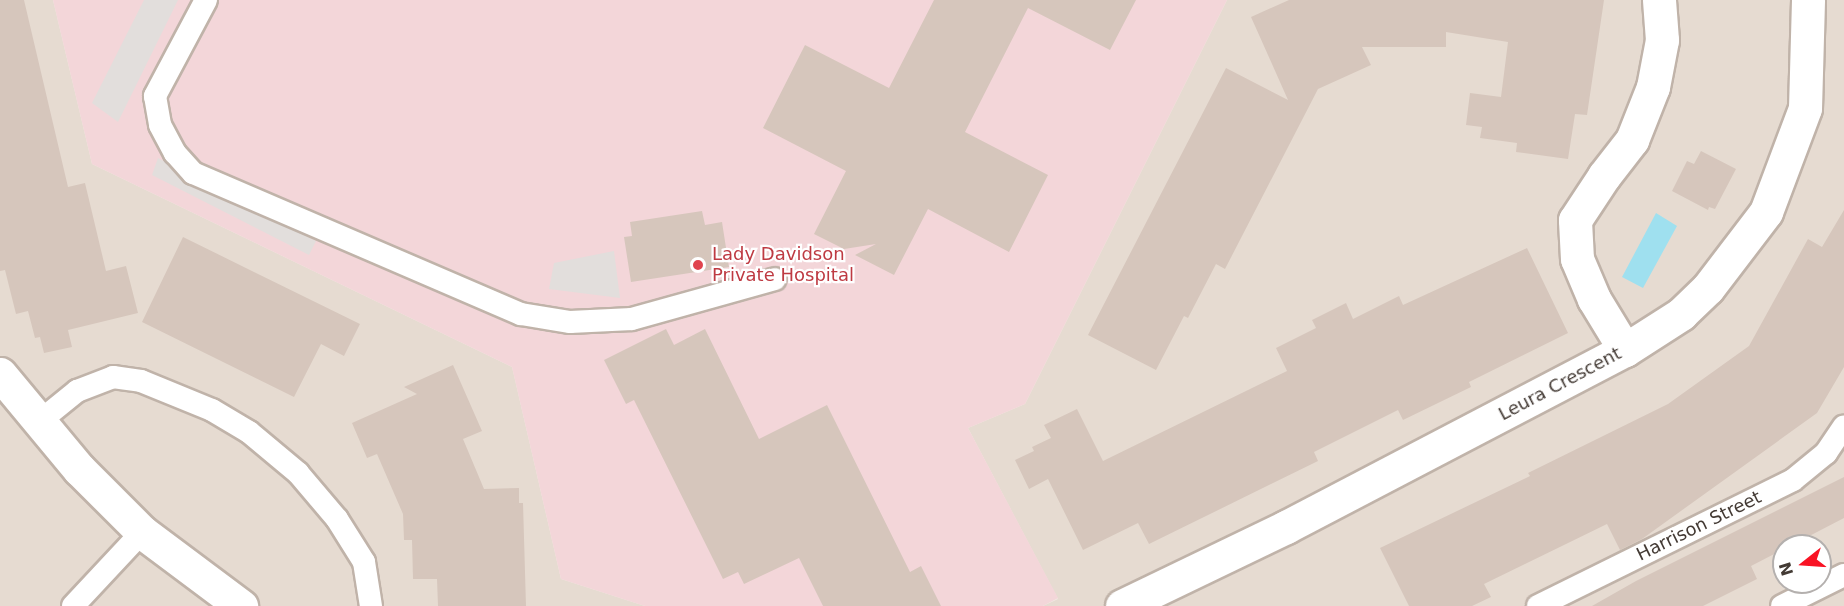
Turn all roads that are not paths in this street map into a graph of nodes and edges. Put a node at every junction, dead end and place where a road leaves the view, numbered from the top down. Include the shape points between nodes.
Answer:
1 (206, 0) edge
2 (1659, 0) edge
3 (1808, 0) edge
4 (775, 279) dead end
5 (1625, 350) junction
6 (0, 374) edge
7 (40, 421) junction
8 (1844, 426) edge
9 (141, 532) junction
10 (1844, 576) edge
11 (73, 606) edge
12 (241, 606) edge
13 (371, 606) edge
14 (1122, 606) edge
15 (1538, 606) edge
16 (1782, 606) edge

1 - 4 lane via 155,96 160,125 175,153 193,173 521,314 570,322 632,319
2 - 5 street via 1662,40 1653,87 1632,141 1575,220 1577,259 1594,300
3 - 5 street, Leura Crescent via 1805,108 1766,212 1708,288 1681,314
5 - 14 street, Leura Crescent via 1286,527
6 - 7 street
7 - 9 street via 79,469
7 - 13 lane via 77,391 112,377 141,381 212,410 249,432 298,473 338,519 364,561
8 - 15 lane, Harrison Street via 1826,453 1793,480
9 - 11 lane
9 - 12 street
10 - 16 lane

